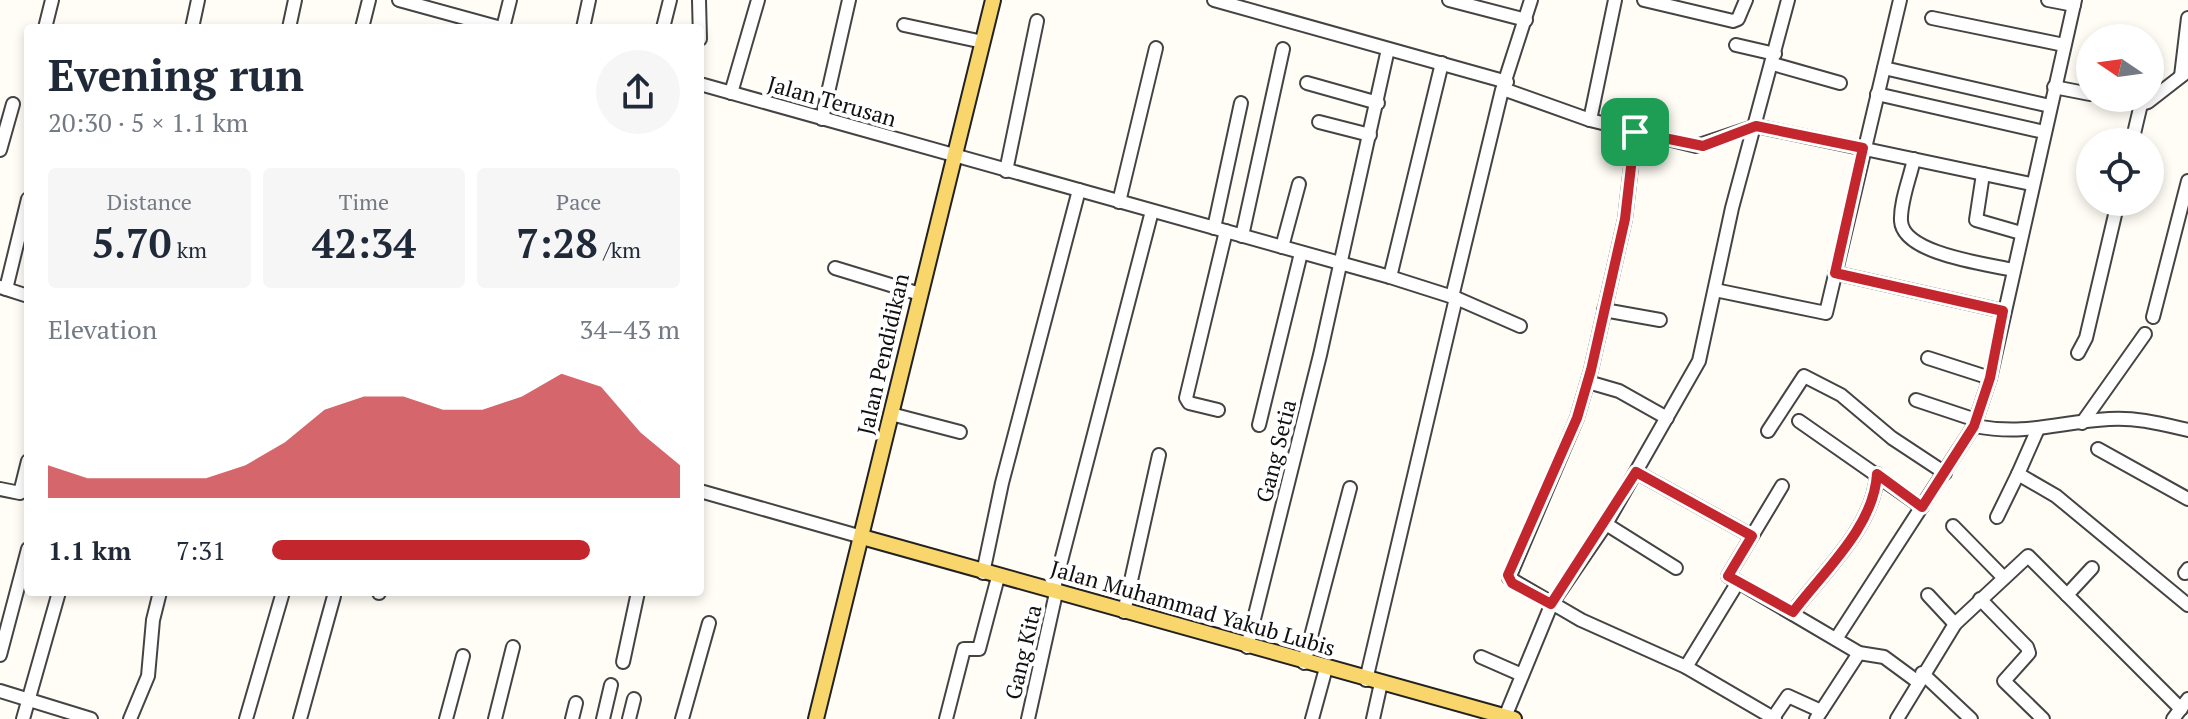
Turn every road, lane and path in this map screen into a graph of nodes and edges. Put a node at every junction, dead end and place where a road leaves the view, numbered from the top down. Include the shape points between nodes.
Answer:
1 (52, 0) edge
2 (198, 0) edge
3 (295, 0) edge
4 (369, 0) edge
5 (399, 0) edge
6 (510, 0) edge
7 (589, 0) edge
8 (670, 0) edge
9 (699, 0) edge
10 (758, 0) edge
11 (849, 0) edge
12 (993, 0) edge
13 (1214, 0) edge
14 (1449, 0) edge
15 (1531, 0) edge
16 (1615, 0) edge
17 (1644, 0) edge
18 (1746, 0) edge
19 (1788, 0) edge
20 (1900, 0) edge
21 (2048, 0) edge
22 (2074, 3) edge
23 (1682, 4) edge
24 (444, 6) edge
25 (1932, 18) dead end
26 (2188, 18) edge
27 (1526, 20) junction
28 (1037, 21) dead end
29 (46, 24) edge
30 (193, 24) edge
31 (290, 24) edge
32 (363, 24) edge
33 (491, 24) edge
34 (503, 24) edge
35 (584, 24) edge
36 (664, 24) edge
37 (700, 24) edge
38 (904, 25) dead end
39 (983, 42) junction
40 (1736, 45) dead end
41 (2064, 45) junction
42 (1156, 48) dead end
43 (1283, 49) dead end
44 (1388, 49) junction
45 (1774, 59) junction
46 (1442, 63) junction
47 (1884, 68) junction
48 (2184, 74) edge
49 (1307, 83) dead end
50 (1840, 83) dead end
51 (704, 85) edge
52 (1505, 85) junction
53 (2054, 87) junction
54 (2076, 91) edge
55 (2164, 91) edge
56 (731, 93) junction
57 (1877, 94) junction
58 (1241, 103) dead end
59 (1378, 103) junction
60 (13, 104) dead end
61 (2050, 106) junction
62 (822, 119) junction
63 (1590, 120) junction
64 (1319, 122) dead end
65 (1756, 126) junction
66 (1635, 132) junction
67 (2044, 132) junction
68 (1370, 135) junction
69 (1863, 148) junction
70 (0, 150) edge
71 (953, 156) junction
72 (1914, 159) junction
73 (1006, 171) junction
74 (1983, 174) junction
75 (2188, 181) edge
76 (1299, 184) dead end
77 (2031, 184) junction
78 (1079, 190) junction
79 (1119, 202) junction
80 (1152, 211) junction
81 (24, 213) edge
82 (2115, 216) edge
83 (1220, 230) junction
84 (2021, 233) junction
85 (1242, 236) junction
86 (1282, 247) junction
87 (1301, 253) junction
88 (1341, 264) junction
89 (835, 268) dead end
90 (2013, 270) junction
91 (1835, 273) junction
92 (1390, 277) junction
93 (3, 288) edge
94 (1715, 290) junction
95 (920, 294) junction
96 (24, 295) edge
97 (1454, 297) junction
98 (1604, 310) junction
99 (2003, 311) junction
100 (2153, 317) dead end
101 (1660, 320) dead end
102 (1520, 326) dead end
103 (2145, 334) dead end
104 (2078, 353) dead end
105 (1928, 358) dead end
106 (1990, 378) junction
107 (1588, 382) junction
108 (1916, 400) dead end
109 (1218, 410) dead end
110 (891, 414) junction
111 (1667, 418) junction
112 (1799, 421) dead end
113 (1975, 423) junction
114 (2082, 423) junction
115 (1259, 425) dead end
116 (2188, 430) edge
117 (1768, 431) dead end
118 (2037, 431) junction
119 (960, 432) dead end
120 (2098, 449) dead end
121 (1159, 455) dead end
122 (1636, 472) junction
123 (1945, 473) junction
124 (1877, 474) junction
125 (2018, 474) junction
126 (1782, 486) dead end
127 (1350, 488) dead end
128 (0, 489) edge
129 (704, 492) edge
130 (24, 495) edge
131 (2188, 499) edge
132 (1922, 507) junction
133 (1997, 517) dead end
134 (1606, 524) junction
135 (1953, 526) dead end
136 (1752, 536) junction
137 (862, 537) junction
138 (24, 564) edge
139 (1676, 568) dead end
140 (2092, 568) dead end
141 (990, 575) junction
142 (2004, 578) junction
143 (1738, 582) junction
144 (1055, 593) junction
145 (1928, 595) dead end
146 (2067, 595) junction
147 (58, 596) edge
148 (159, 596) edge
149 (282, 596) edge
150 (334, 596) dead end
151 (637, 596) edge
152 (1980, 599) junction
153 (1551, 604) junction
154 (2188, 605) edge
155 (1124, 612) junction
156 (1793, 612) junction
157 (709, 623) dead end
158 (1955, 624) junction
159 (1836, 639) junction
160 (513, 647) dead end
161 (1247, 647) junction
162 (1859, 653) junction
163 (0, 655) edge
164 (463, 656) dead end
165 (1481, 657) dead end
166 (623, 662) dead end
167 (1304, 663) junction
168 (1686, 667) junction
169 (1326, 668) junction
170 (1522, 675) junction
171 (1920, 677) junction
172 (1366, 680) junction
173 (1381, 683) junction
174 (611, 685) dead end
175 (0, 691) edge
176 (634, 699) dead end
177 (29, 701) junction
178 (576, 703) dead end
179 (2181, 709) edge
180 (1474, 714) edge
181 (1819, 715) edge
182 (84, 718) edge
183 (1509, 718) edge
184 (1774, 718) edge
185 (23, 719) edge
186 (130, 719) edge
187 (246, 719) edge
188 (300, 719) edge
189 (446, 719) edge
190 (495, 719) edge
191 (572, 719) edge
192 (603, 719) edge
193 (629, 719) edge
194 (682, 719) edge
195 (816, 719) edge
196 (946, 719) edge
197 (1028, 719) edge
198 (1312, 719) edge
199 (1373, 719) edge
200 (1897, 719) edge
201 (1971, 719) edge
202 (2043, 719) edge

1 - 29 street
2 - 30 street
3 - 31 street
4 - 32 street
5 - 24 street
6 - 34 street
7 - 35 street
8 - 36 street
9 - 37 street
10 - 56 street
11 - 62 street
12 - 39 main road, Jalan Pendidikan
13 - 44 street
14 - 27 street
15 - 27 street
16 - 63 street
17 - 23 street
18 - 23 street via 1733,21
19 - 45 street
20 - 47 street
21 - 22 street
22 - 41 street
24 - 33 street
25 - 41 street
26 - 48 street
27 - 52 street
28 - 73 street
38 - 39 street
39 - 71 main road, Jalan Pendidikan
40 - 45 street
41 - 53 street
42 - 79 street
43 - 85 street
44 - 46 street
44 - 59 street, Gang Setia
45 - 50 street
45 - 65 street
46 - 52 street
46 - 92 street
47 - 57 street
47 - 61 street
48 - 55 street
49 - 59 street
51 - 56 street, Jalan Terusan
52 - 63 street
52 - 97 street
53 - 54 street
53 - 61 street
56 - 62 street, Jalan Terusan
57 - 67 street
57 - 69 street
58 - 83 street
59 - 68 street, Gang Setia
60 - 70 street
61 - 67 street
62 - 71 street, Jalan Terusan
63 - 66 street
64 - 68 street
65 - 66 street via 1703,146
65 - 69 street
65 - 94 street
66 - 98 street via 1625,219
67 - 77 street
68 - 88 street, Gang Setia
69 - 72 street
69 - 91 street
71 - 73 street, Jalan Terusan
71 - 95 main road, Jalan Pendidikan
72 - 74 street
72 - 90 street via 1901,217 1908,235 1926,249
73 - 78 street, Jalan Terusan
74 - 77 street
74 - 84 street via 1976,220
75 - 100 street
76 - 86 street
77 - 84 street
78 - 79 street, Jalan Terusan
78 - 141 street via 1002,483
79 - 80 street, Jalan Terusan
80 - 83 street, Jalan Terusan
80 - 144 street, Gang Kita
81 - 93 street
82 - 104 street
83 - 85 street, Jalan Terusan
83 - 109 street via 1186,398
84 - 90 street
85 - 86 street, Jalan Terusan
86 - 87 street, Jalan Terusan
87 - 88 street, Jalan Terusan
87 - 115 street
88 - 92 street, Jalan Terusan
88 - 161 street, Gang Setia
89 - 95 street
90 - 99 street
91 - 94 street via 1826,313
91 - 99 street
92 - 97 street, Jalan Terusan
93 - 96 street
94 - 111 street via 1699,361
95 - 110 main road, Jalan Pendidikan
97 - 102 street, Jalan Terusan
97 - 172 street
98 - 101 street
98 - 107 street
99 - 106 street
103 - 114 street
105 - 106 street
106 - 113 street
107 - 111 street via 1619,391
107 - 153 street via 1509,578
108 - 113 street
110 - 119 street
110 - 137 main road, Jalan Pendidikan
111 - 122 street
112 - 124 street
113 - 118 street
113 - 123 street
114 - 116 street via 2139,419
114 - 118 street
117 - 123 street via 1804,376 1841,395
118 - 125 street
120 - 131 street
121 - 155 street
122 - 134 street
122 - 136 street
123 - 132 street
124 - 132 street
124 - 156 street via 1875,495 1861,525
125 - 133 street
125 - 154 street via 2056,496
126 - 136 street
127 - 167 street
128 - 130 street
129 - 137 street
132 - 159 street
134 - 139 street
134 - 153 street
135 - 142 street
136 - 143 street via 1728,576
137 - 141 main road, Jalan Muhammad Yakub Lubis
137 - 195 main road, Jalan Pendidikan
138 - 163 street
140 - 146 street
141 - 144 main road, Jalan Muhammad Yakub Lubis
141 - 196 street via 979,649 964,649
142 - 146 street via 2028,556
142 - 152 street
143 - 156 street
143 - 168 street
144 - 155 main road, Jalan Muhammad Yakub Lubis
144 - 197 street, Gang Kita
145 - 158 street
146 - 179 street
147 - 177 street
148 - 186 street via 148,676
149 - 187 street
150 - 188 street
151 - 166 street
152 - 158 street
152 - 202 street via 2027,647 2029,653 2004,681
153 - 168 street
153 - 170 street
155 - 161 main road, Jalan Muhammad Yakub Lubis
156 - 159 street
157 - 194 street
158 - 171 street
159 - 162 street
160 - 190 street
161 - 167 main road, Jalan Muhammad Yakub Lubis
162 - 171 street via 1884,657
162 - 181 street
164 - 189 street
165 - 170 street
167 - 169 main road, Jalan Muhammad Yakub Lubis
168 - 184 street
169 - 172 main road, Jalan Muhammad Yakub Lubis
169 - 198 street
170 - 183 street
171 - 200 street
171 - 201 street
172 - 173 main road, Jalan Muhammad Yakub Lubis
173 - 180 main road, Jalan Muhammad Yakub Lubis
173 - 199 street
174 - 192 street
175 - 177 street
176 - 193 street
177 - 182 street
177 - 185 street
178 - 191 street
180 - 183 main road, Jalan Muhammad Yakub Lubis
181 - 184 street via 1788,696

